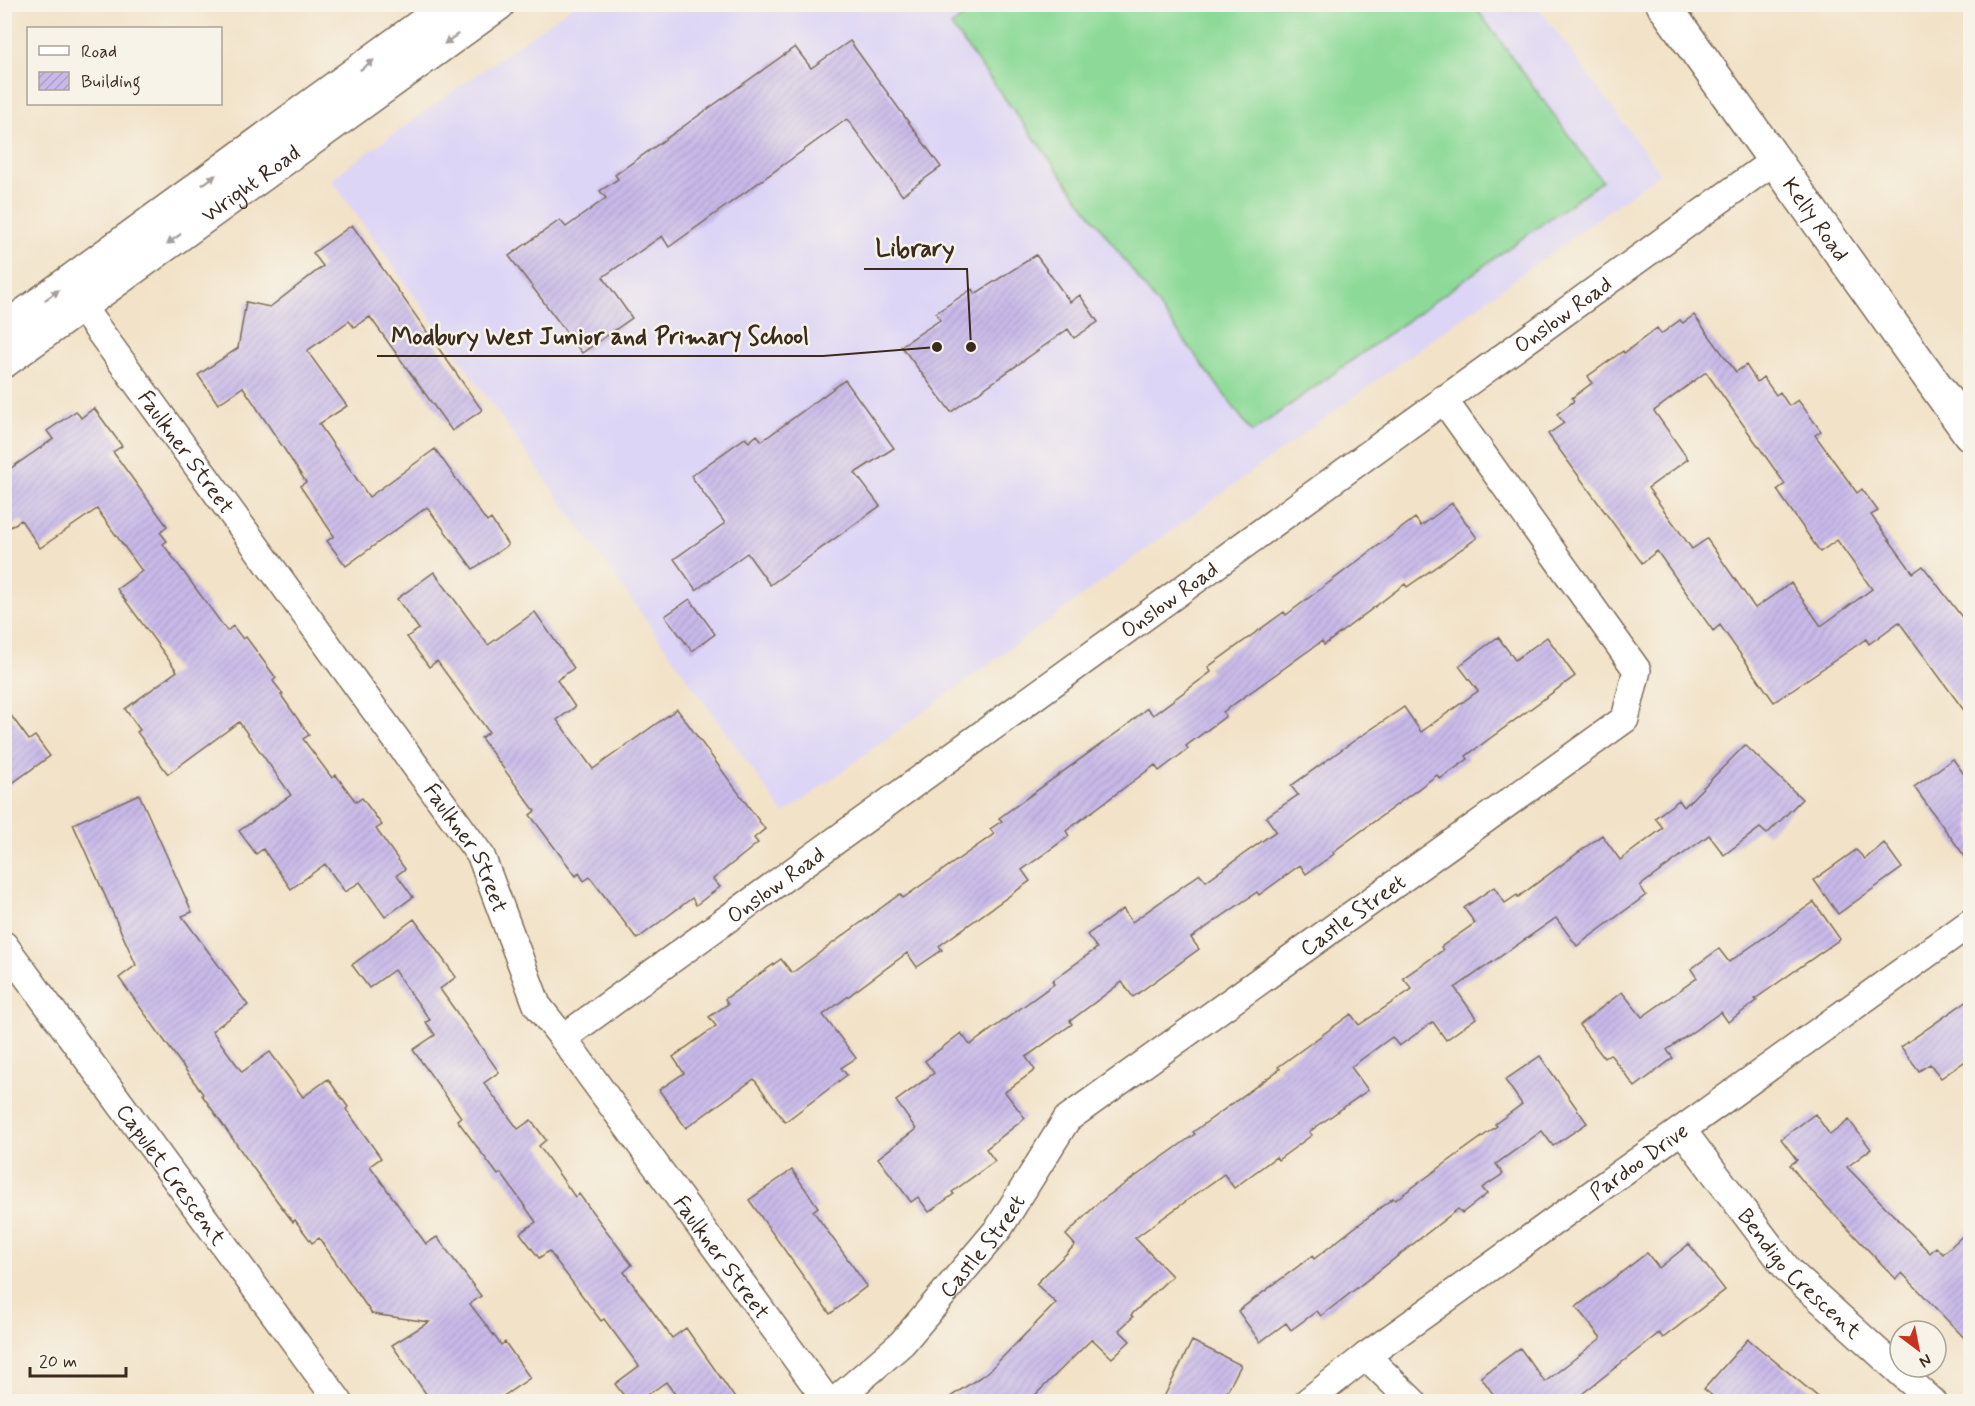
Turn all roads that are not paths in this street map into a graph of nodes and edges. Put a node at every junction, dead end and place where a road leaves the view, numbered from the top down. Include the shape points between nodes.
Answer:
1 (451, 4) edge
2 (498, 4) edge
3 (1663, 4) edge
4 (1775, 160) junction
5 (81, 306) junction
6 (4, 330) edge
7 (4, 361) edge
8 (1443, 399) junction
9 (1971, 434) edge
10 (1971, 923) edge
11 (4, 945) edge
12 (563, 1038) junction
13 (1682, 1130) junction
14 (1366, 1356) junction
15 (339, 1401) edge
16 (828, 1401) edge
17 (834, 1401) edge
18 (1307, 1401) edge
19 (1413, 1401) edge
20 (1933, 1401) edge

6 -> 1 main road, Wright Road
2 -> 5 main road, Wright Road
3 - 4 main road, Kelly Road
4 - 8 street, Onslow Road
4 - 9 main road, Kelly Road
5 - 7 main road, Wright Road
5 - 12 street, Faulkner Street via 481,856 537,1005
8 - 12 street, Onslow Road
8 - 17 street, Castle Street via 1637,670 1625,719 1067,1119 999,1228 902,1343
10 - 13 street, Pardoo Drive
11 - 15 street, Capulet Crescent
12 - 16 street, Faulkner Street
13 - 14 street, Pardoo Drive
13 - 20 street, Bendigo Crescent via 1788,1270
14 - 18 street, Pardoo Drive
14 - 19 street

